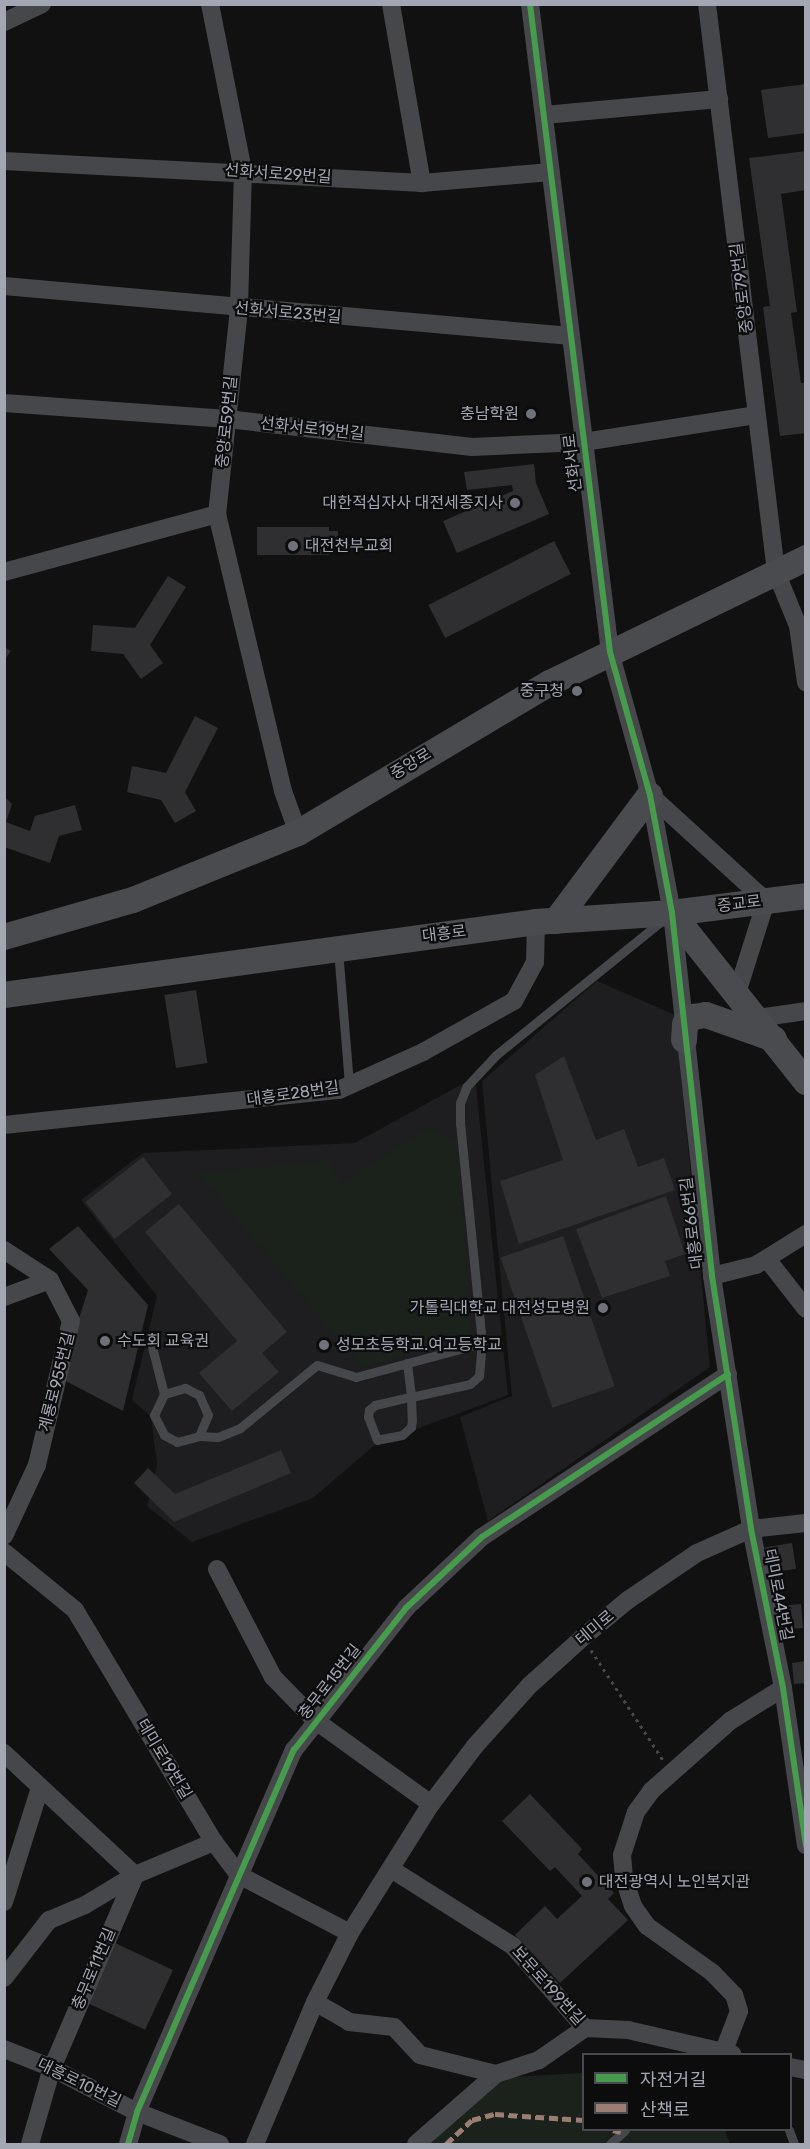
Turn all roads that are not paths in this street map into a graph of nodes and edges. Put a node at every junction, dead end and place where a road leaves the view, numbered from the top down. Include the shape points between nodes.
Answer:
1 (42, 4) edge
2 (210, 4) edge
3 (391, 4) edge
4 (531, 4) edge
5 (707, 4) edge
6 (4, 22) edge
7 (718, 99) junction
8 (544, 115) junction
9 (4, 160) edge
10 (243, 171) junction
11 (551, 172) junction
12 (422, 183) junction
13 (4, 286) edge
14 (239, 309) junction
15 (571, 336) junction
16 (4, 403) edge
17 (757, 415) junction
18 (226, 419) junction
19 (584, 442) junction
20 (217, 514) junction
21 (806, 558) edge
22 (4, 572) edge
23 (776, 572) junction
24 (610, 652) junction
25 (806, 682) edge
26 (650, 795) junction
27 (298, 832) junction
28 (806, 896) edge
29 (766, 901) junction
30 (672, 913) junction
31 (546, 922) junction
32 (4, 937) edge
33 (337, 947) junction
34 (50, 990) junction
35 (737, 993) junction
36 (4, 995) edge
37 (4, 1011) edge
38 (806, 1011) edge
39 (757, 1018) junction
40 (774, 1039) junction
41 (684, 1040) junction
42 (806, 1082) edge
43 (349, 1085) junction
44 (4, 1125) edge
45 (806, 1234) edge
46 (4, 1250) edge
47 (767, 1259) junction
48 (712, 1276) junction
49 (50, 1280) junction
50 (4, 1297) edge
51 (806, 1309) edge
52 (482, 1343) junction
53 (152, 1347) dead end
54 (407, 1363) junction
55 (728, 1374) junction
56 (164, 1394) junction
57 (411, 1397) junction
58 (199, 1436) junction
59 (806, 1523) edge
60 (751, 1529) junction
61 (4, 1536) edge
62 (4, 1552) edge
63 (217, 1569) dead end
64 (783, 1688) junction
65 (316, 1720) junction
66 (4, 1753) edge
67 (40, 1788) junction
68 (431, 1804) junction
69 (213, 1842) junction
70 (806, 1845) edge
71 (391, 1869) junction
72 (135, 1875) junction
73 (239, 1875) junction
74 (4, 1902) edge
75 (350, 1933) junction
76 (4, 1978) edge
77 (315, 2002) junction
78 (585, 2028) junction
79 (4, 2049) edge
80 (721, 2053) edge
81 (725, 2053) edge
82 (52, 2068) junction
83 (496, 2074) junction
84 (137, 2112) junction
85 (624, 2131) edge
86 (30, 2145) edge
87 (128, 2145) edge
88 (220, 2145) edge
89 (255, 2145) edge
90 (416, 2145) edge
91 (610, 2145) edge

1 - 6 street
2 - 10 street, 중앙로59번길
3 - 12 street
4 - 8 street, 선화서로
5 - 7 street, 중앙로79번길
7 - 8 street
7 - 17 street, 중앙로79번길
8 - 11 street, 선화서로
9 - 10 street, 선화서로29번길
10 - 12 street, 선화서로29번길
10 - 14 street, 중앙로59번길
11 - 12 street, 선화서로29번길
11 - 15 street, 선화서로
13 - 14 street, 선화서로23번길
14 - 15 street, 선화서로23번길
14 - 18 street, 중앙로59번길
15 - 19 street, 선화서로
16 - 18 street, 선화서로19번길
17 - 19 street, 선화서로19번길
17 - 23 street, 중앙로79번길
18 - 19 street, 선화서로19번길 via 472,447
18 - 20 street, 중앙로59번길
19 - 24 street, 선화서로
20 - 22 street
20 - 27 street, 중앙로59번길 via 283,791
21 - 23 main road, 중앙로
23 - 24 main road, 중앙로
23 - 25 street via 798,626
24 - 26 street, 선화서로
24 - 27 main road, 중앙로 via 437,748
26 - 29 street
26 - 30 street, 선화서로
26 - 31 main road
27 - 32 main road, 중앙로 via 133,900
28 - 29 main road, 중교로
29 - 30 main road, 중교로
29 - 35 street
30 - 31 main road, 대흥로
30 - 35 main road
30 - 41 street, 대흥로66번길
30 - 52 lane via 496,1055 467,1086 460,1103 460,1124
31 - 33 main road, 대흥로
31 - 43 street, 대흥로28번길 via 535,962 514,1001 423,1052
33 - 34 main road, 대흥로
33 - 43 lane
34 - 36 main road, 대흥로
34 - 37 main road
35 - 39 main road
38 - 39 street
39 - 40 main road
40 - 41 main road via 706,1015 693,1017 685,1024
40 - 42 main road
41 - 48 street, 대흥로66번길
43 - 44 street, 대흥로28번길 via 339,1090
45 - 47 street
46 - 49 street, 계룡로955번길
47 - 48 street
47 - 51 street
48 - 55 street, 대흥로66번길
49 - 50 street
49 - 61 street, 계룡로955번길 via 71,1321 37,1466
52 - 54 lane
52 - 57 lane via 479,1376 470,1384
53 - 56 lane
54 - 57 lane
54 - 58 lane via 356,1377 317,1365 240,1428 218,1437
55 - 60 street, 대흥로66번길
55 - 65 street, 충무로15번길 via 482,1537 406,1608
56 - 58 lane via 185,1388 199,1395 208,1415
56 - 58 lane via 154,1415 159,1430 177,1442
57 - 57 lane via 411,1427 402,1435 377,1440 369,1410
59 - 60 street, 테미로
60 - 64 street, 테미로44번길
60 - 68 street, 테미로 via 698,1553 628,1600 582,1638 530,1685 475,1746
62 - 69 street, 테미로19번길 via 75,1610
63 - 65 street, 충무로15번길 via 273,1677
64 - 70 street, 테미로44번길
64 - 81 street via 730,1721 671,1772 636,1812 622,1855 633,1906 647,1926 713,1973 734,1995 739,2012
65 - 68 street
65 - 73 street, 충무로15번길 via 294,1750
66 - 67 street
67 - 72 street
67 - 74 street
68 - 71 street, 테미로
69 - 72 street
69 - 73 street, 테미로19번길
71 - 75 street, 테미로
71 - 78 street, 보문로199번길 via 513,1946
72 - 76 street via 85,1905 49,1920
72 - 82 street, 충무로11번길
73 - 75 street, 테미로19번길
73 - 84 street, 충무로15번길
75 - 77 street, 테미로
77 - 83 street via 349,2022 394,2027 420,2055
77 - 89 street, 테미로
78 - 80 street, 보문로199번길 via 628,2030
78 - 83 street via 538,2060
79 - 82 street, 대흥로10번길
82 - 84 street, 대흥로10번길
82 - 86 street, 충무로11번길
83 - 90 street
84 - 87 street, 충무로15번길
84 - 88 street, 대흥로10번길
85 - 91 lane

